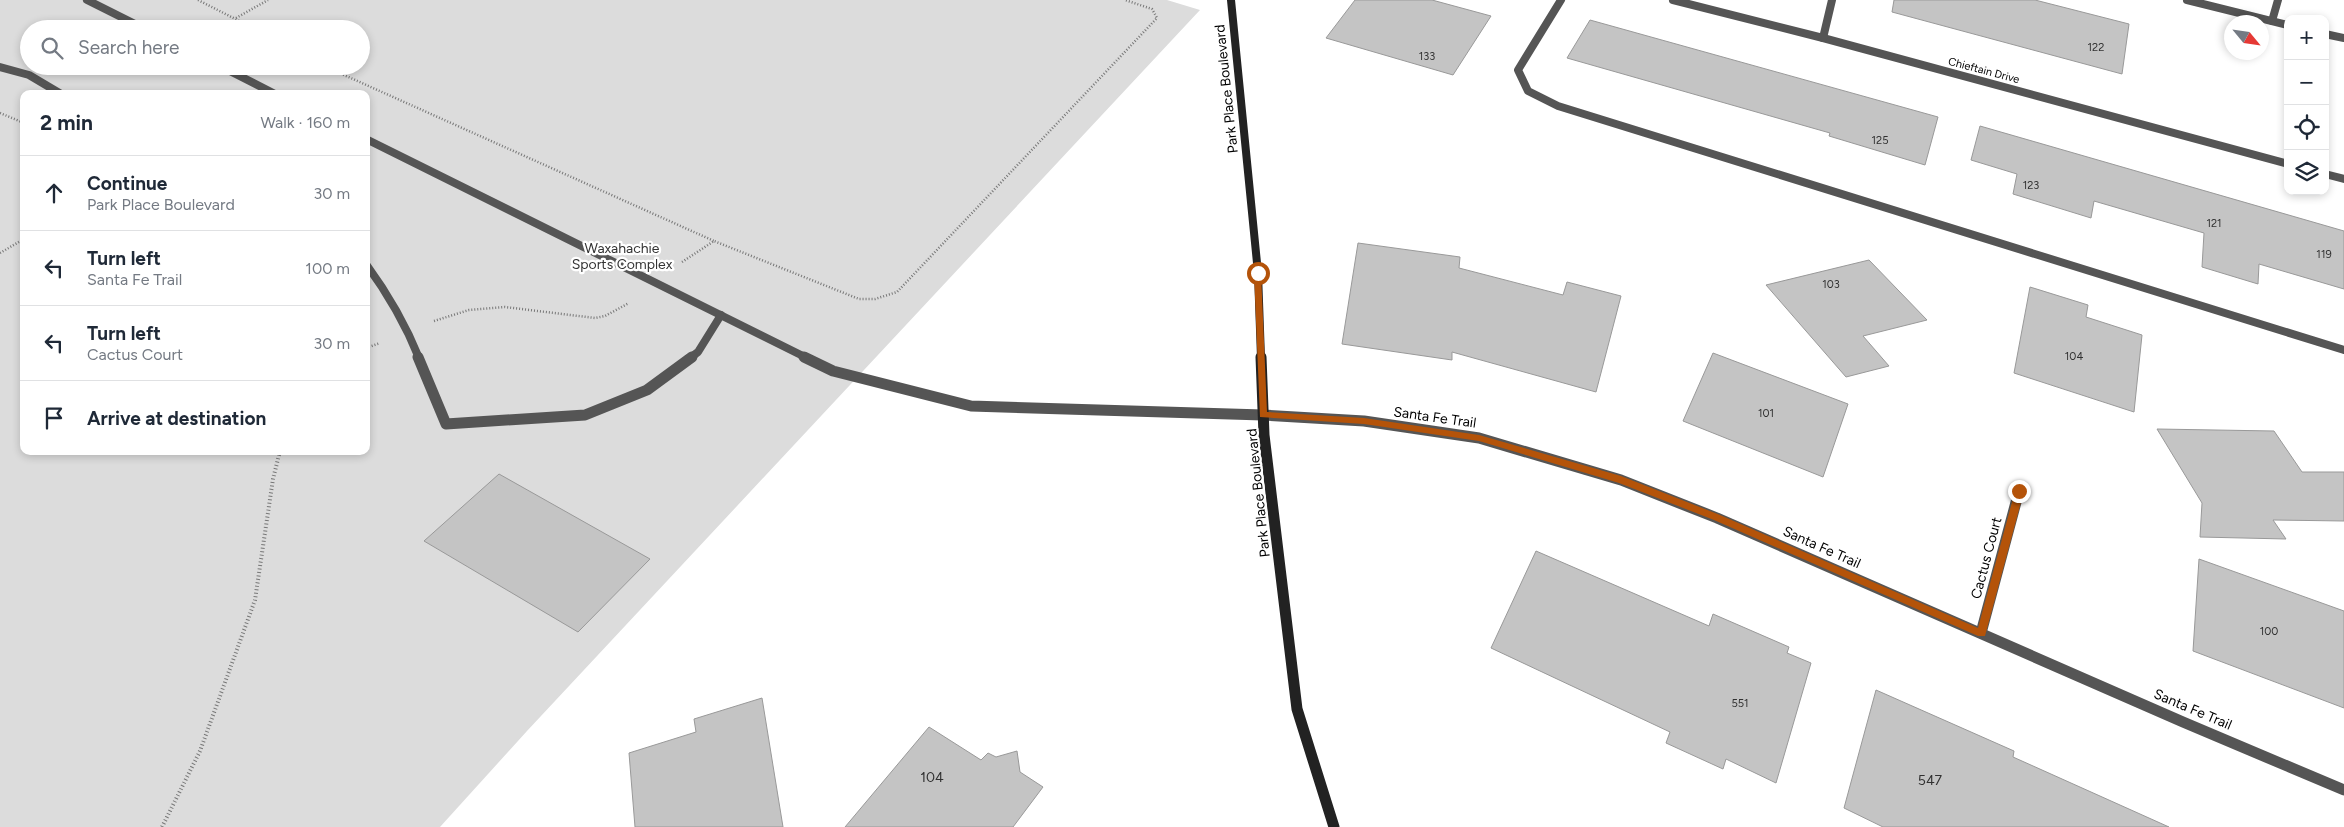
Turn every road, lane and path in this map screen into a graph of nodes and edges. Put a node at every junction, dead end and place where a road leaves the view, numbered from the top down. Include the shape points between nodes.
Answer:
1 (87, 0) edge
2 (198, 0) edge
3 (268, 0) edge
4 (1125, 0) edge
5 (1231, 0) edge
6 (1561, 0) edge
7 (1673, 0) edge
8 (1832, 0) edge
9 (2187, 0) edge
10 (2278, 0) edge
11 (236, 18) junction
12 (127, 20) edge
13 (239, 20) edge
14 (2272, 21) junction
15 (2284, 24) edge
16 (2329, 35) edge
17 (1823, 38) junction
18 (2344, 38) edge
19 (0, 66) edge
20 (20, 72) edge
21 (28, 75) edge
22 (238, 75) edge
23 (344, 75) edge
24 (55, 90) edge
25 (267, 90) edge
26 (0, 113) edge
27 (20, 120) edge
28 (370, 141) edge
29 (2284, 163) edge
30 (2329, 175) edge
31 (2344, 179) edge
32 (714, 240) junction
33 (20, 241) edge
34 (0, 253) edge
35 (370, 269) edge
36 (655, 283) junction
37 (721, 315) junction
38 (408, 331) junction
39 (370, 346) edge
40 (2344, 350) edge
41 (1263, 414) junction
42 (279, 455) edge
43 (2019, 491) dead end
44 (1981, 633) junction
45 (2344, 790) edge
46 (162, 827) edge
47 (1334, 827) edge

1 - 12 street
2 - 11 path
3 - 11 path
4 - 32 path via 1152,9 1157,18 897,292 875,299 851,297
5 - 41 street, Park Place Boulevard via 1258,273
6 - 40 street via 1518,70 1528,91 1558,106
7 - 17 street, Chieftain Drive
8 - 17 street
9 - 14 street
10 - 14 street
11 - 13 path
14 - 15 street
16 - 18 street
17 - 29 street, Chieftain Drive
19 - 20 street
21 - 24 street
22 - 25 street
23 - 32 path
26 - 27 path
28 - 36 street, Santa Fe Trail
30 - 31 street
32 - 36 path
33 - 34 path
35 - 38 street via 388,293
36 - 37 street, Santa Fe Trail
36 - 38 path via 631,302 601,317 571,316 527,308 486,307 451,314
37 - 38 street via 698,352 647,390 585,415 446,424
37 - 41 street, Santa Fe Trail via 833,371 971,406
38 - 39 path
41 - 44 street, Santa Fe Trail via 1364,421 1479,438 1621,480 1717,518
41 - 47 street, Park Place Boulevard via 1297,709
42 - 46 path via 272,479 255,600 200,751
43 - 44 street, Cactus Court
44 - 45 street, Santa Fe Trail

